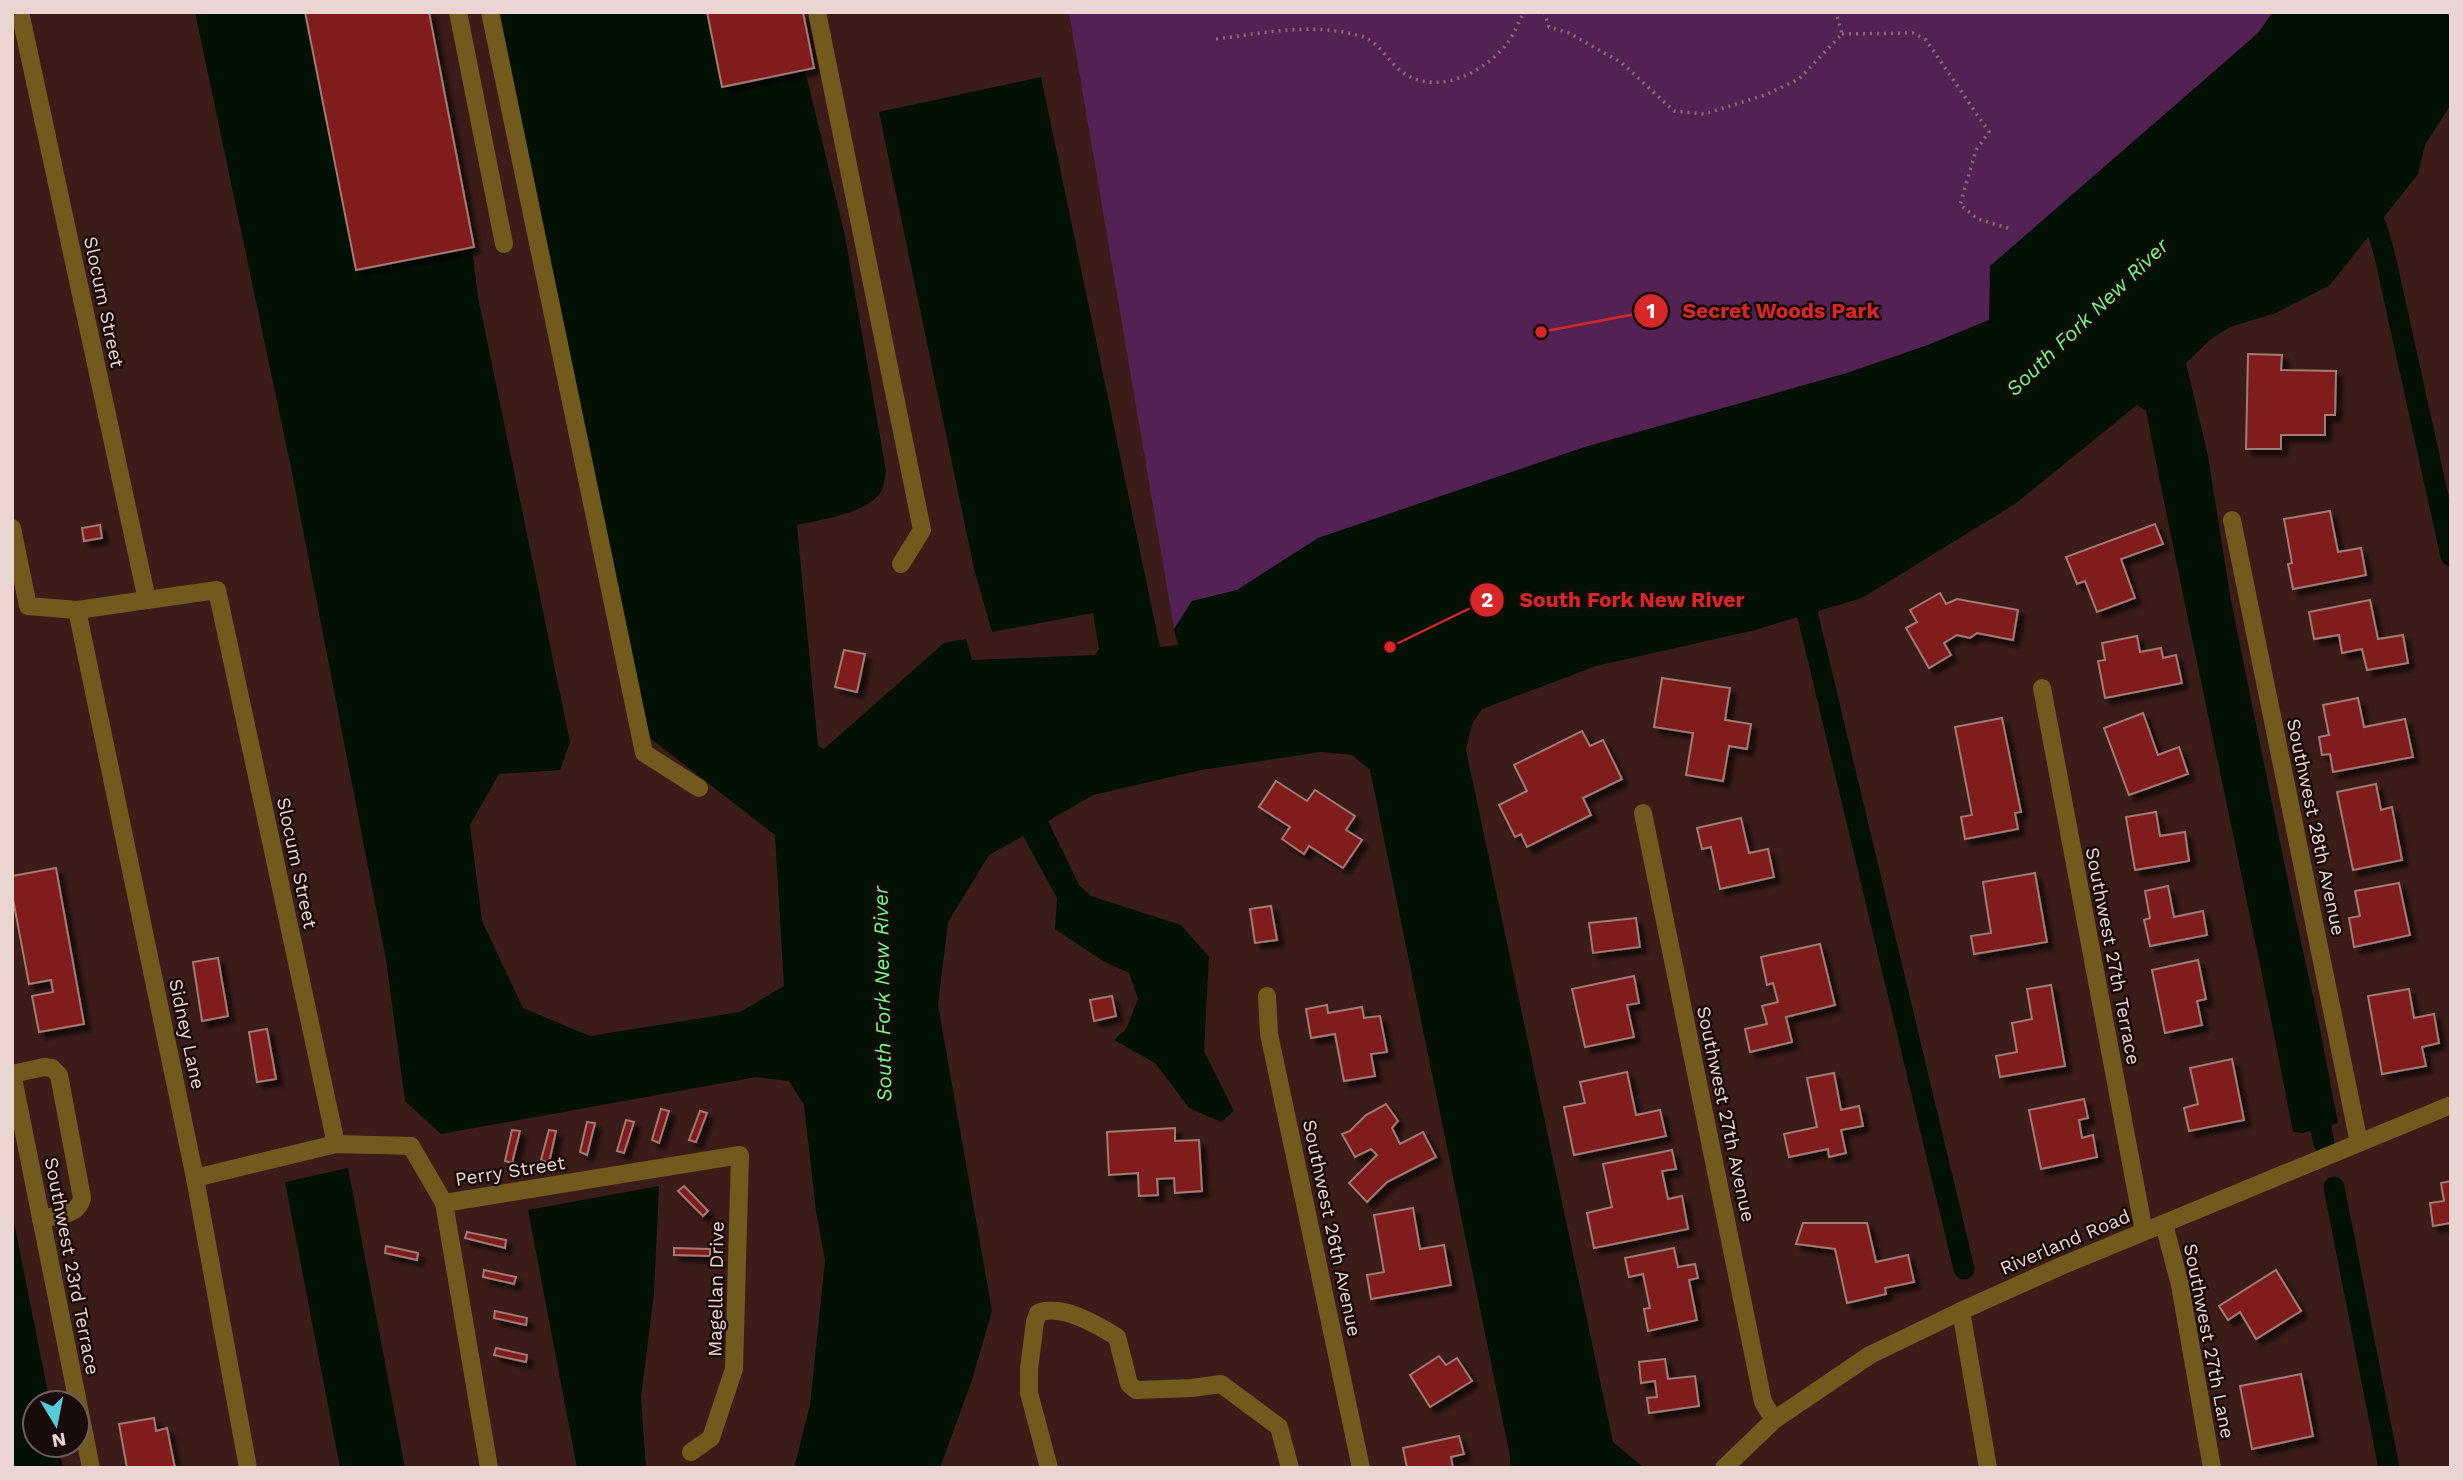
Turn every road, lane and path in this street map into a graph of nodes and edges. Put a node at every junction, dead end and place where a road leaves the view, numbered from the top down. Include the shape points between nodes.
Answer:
1 (20, 12) edge
2 (458, 12) edge
3 (490, 12) edge
4 (817, 12) edge
5 (1524, 12) edge
6 (1544, 12) edge
7 (1836, 12) edge
8 (1842, 34) junction
9 (1216, 39) dead end
10 (2011, 229) dead end
11 (504, 244) dead end
12 (2232, 520) dead end
13 (12, 527) edge
14 (901, 564) dead end
15 (147, 600) junction
16 (77, 610) junction
17 (2042, 688) dead end
18 (699, 788) dead end
19 (1643, 813) dead end
20 (1267, 996) dead end
21 (12, 1073) edge
22 (2451, 1105) edge
23 (2359, 1143) junction
24 (335, 1144) junction
25 (740, 1155) joint
26 (195, 1178) junction
27 (444, 1203) junction
28 (41, 1219) junction
29 (2164, 1224) junction
30 (2144, 1232) junction
31 (1961, 1311) junction
32 (1774, 1420) junction
33 (691, 1452) dead end
34 (91, 1468) edge
35 (248, 1468) edge
36 (489, 1468) edge
37 (1049, 1468) edge
38 (1290, 1468) edge
39 (1361, 1468) edge
40 (1724, 1468) edge
41 (1987, 1468) edge
42 (2212, 1468) edge

1 - 15 street, Slocum Street
2 - 11 street
3 - 18 street via 644,753
4 - 14 street via 922,530
5 - 9 path via 1508,41 1485,63 1465,77 1432,83 1405,74 1365,37 1343,31 1310,27
6 - 8 path via 1549,27 1622,63 1674,111 1704,114 1799,79
7 - 8 path
8 - 10 path via 1913,33 1926,40 1989,132 1976,150 1960,205 1978,219
12 - 23 street, Southwest 28th Avenue
13 - 16 street via 28,606
15 - 16 street
15 - 24 street, Slocum Street via 217,590
16 - 26 street, Sidney Lane
17 - 30 street, Southwest 27th Terrace
19 - 32 street, Southwest 27th Avenue via 1763,1402
20 - 39 street, Southwest 26th Avenue via 1269,1034
21 - 28 street, Southwest 23rd Terrace
21 - 28 street via 44,1067 59,1075 82,1198 75,1211
22 - 23 street, Riverland Road
23 - 29 street, Riverland Road
24 - 26 street, Perry Street
24 - 27 street, Perry Street via 411,1146
25 - 27 street, Perry Street
25 - 33 street, Magellan Drive via 734,1369 711,1438
26 - 35 street, Sidney Lane
27 - 36 street
28 - 34 street, Southwest 23rd Terrace
29 - 30 street, Riverland Road
29 - 42 street, Southwest 27th Lane via 2180,1285
30 - 31 street, Riverland Road
31 - 32 street, Riverland Road via 1870,1355
31 - 41 street
32 - 40 street, Riverland Road
37 - 38 street via 1029,1393 1029,1369 1038,1313 1053,1310 1093,1322 1117,1337 1129,1384 1136,1390 1221,1384 1279,1427

